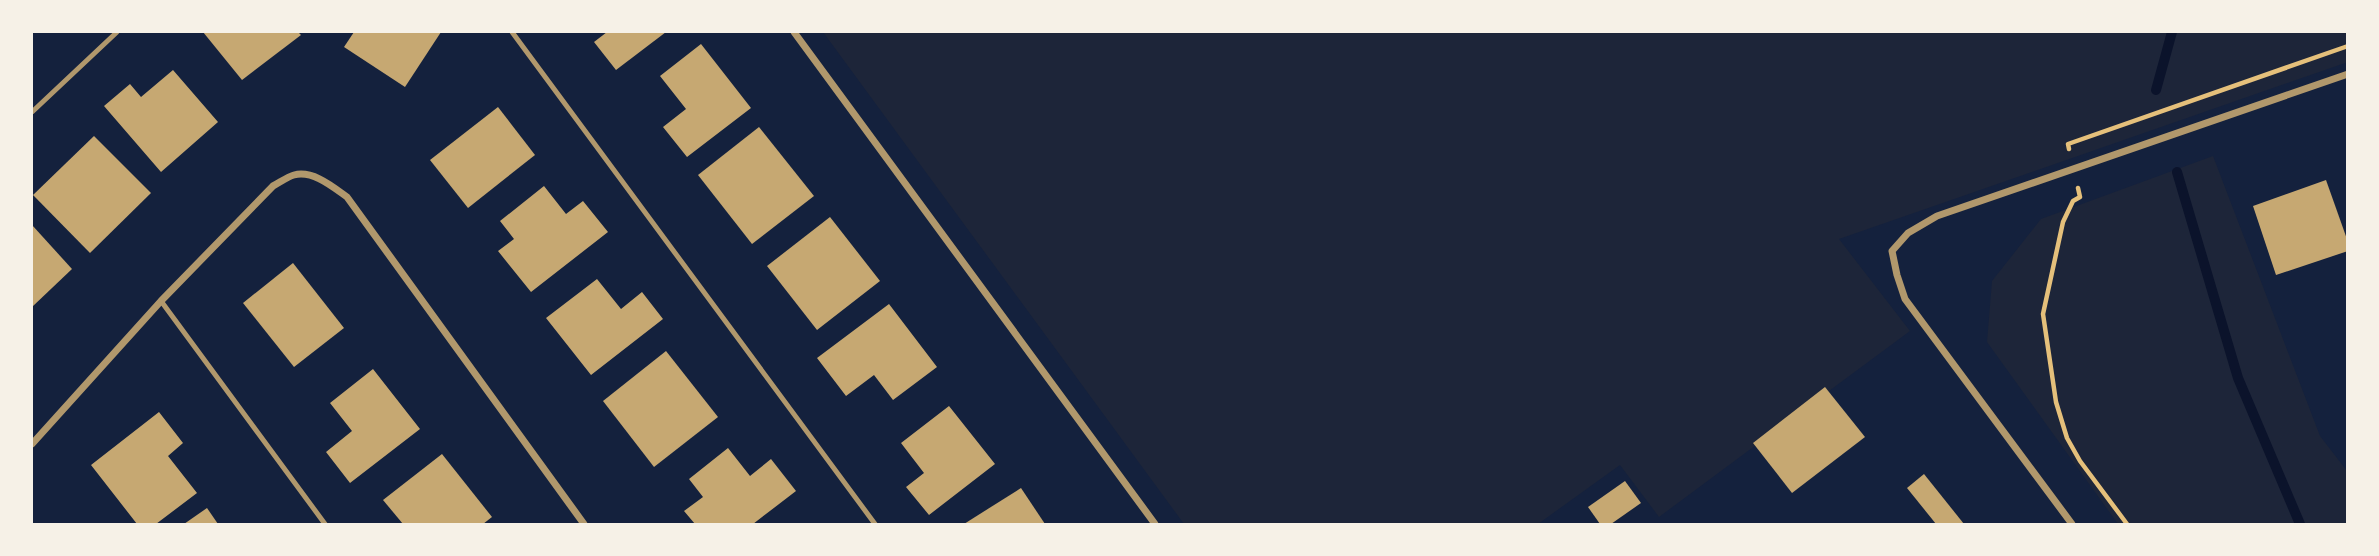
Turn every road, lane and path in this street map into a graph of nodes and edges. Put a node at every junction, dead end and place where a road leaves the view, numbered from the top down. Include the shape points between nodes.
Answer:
1 (117, 32) edge
2 (512, 32) edge
3 (793, 32) edge
4 (2347, 46) edge
5 (2347, 74) edge
6 (32, 112) edge
7 (2068, 144) dead end
8 (2080, 197) dead end
9 (161, 301) junction
10 (32, 444) edge
11 (325, 524) edge
12 (584, 524) edge
13 (875, 524) edge
14 (1156, 524) edge
15 (2072, 524) edge
16 (2127, 524) edge

1 - 6 lane
2 - 13 lane
3 - 14 street
4 - 7 path
5 - 15 street via 1937,216 1908,233 1892,251 1905,299
8 - 16 path via 2073,201 2063,222 2044,327 2067,438
9 - 10 street
9 - 11 lane
9 - 12 street via 273,186 294,175 329,184 347,197

